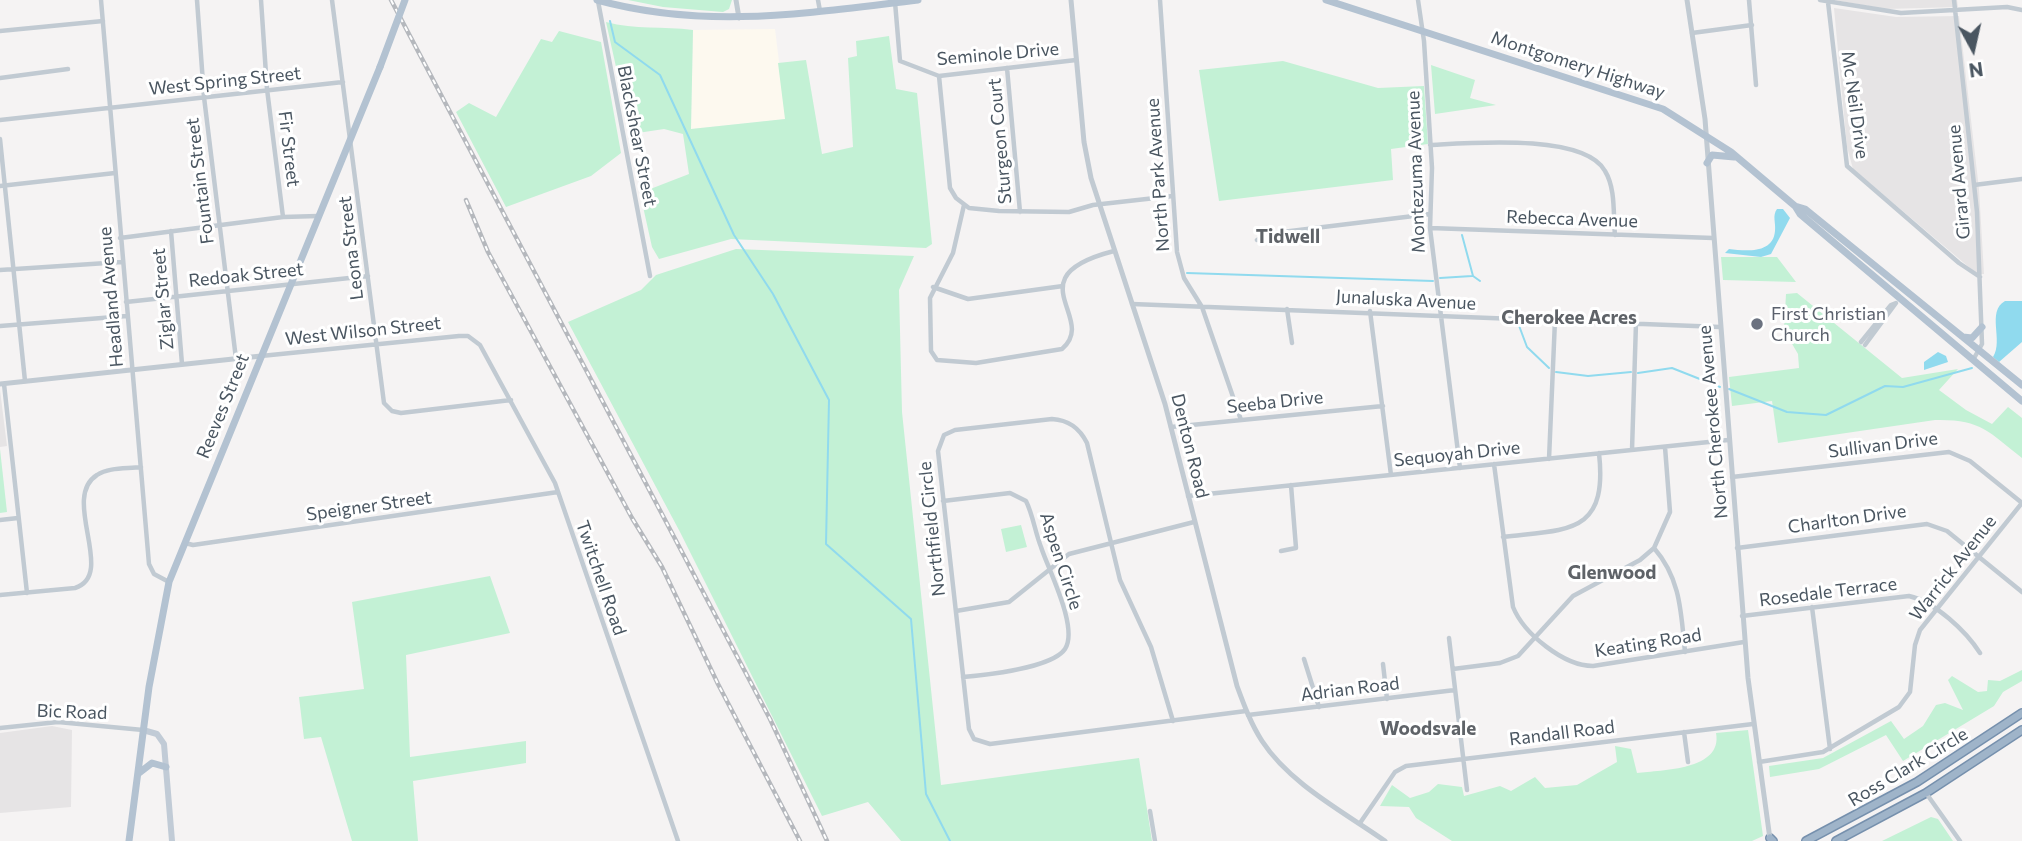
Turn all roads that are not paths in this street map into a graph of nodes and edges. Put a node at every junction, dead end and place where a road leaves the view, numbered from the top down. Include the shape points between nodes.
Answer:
1 (101, 0) edge
2 (197, 0) edge
3 (261, 0) edge
4 (332, 0) edge
5 (405, 0) edge
6 (597, 0) edge
7 (736, 0) edge
8 (818, 0) edge
9 (918, 0) edge
10 (1071, 0) edge
11 (1160, 0) edge
12 (1326, 0) edge
13 (1418, 0) edge
14 (1687, 0) edge
15 (1749, 0) edge
16 (1820, 0) edge
17 (1954, 0) edge
18 (895, 1) edge
19 (1828, 2) junction
20 (2022, 10) edge
21 (820, 11) junction
22 (1955, 11) junction
23 (739, 19) junction
24 (103, 21) junction
25 (1752, 24) junction
26 (1422, 30) junction
27 (0, 31) edge
28 (1692, 33) junction
29 (1076, 60) junction
30 (1007, 68) junction
31 (68, 69) dead end
32 (939, 76) junction
33 (0, 78) edge
34 (343, 82) junction
35 (1756, 85) dead end
36 (267, 89) junction
37 (204, 97) junction
38 (110, 108) junction
39 (0, 120) edge
40 (1705, 134) junction
41 (0, 139) edge
42 (349, 139) junction
43 (1430, 145) junction
44 (1738, 158) junction
45 (1707, 163) junction
46 (115, 173) junction
47 (2022, 178) edge
48 (3, 185) edge
49 (1974, 185) junction
50 (1173, 196) junction
51 (964, 205) junction
52 (1098, 205) junction
53 (1795, 206) junction
54 (1020, 212) junction
55 (1430, 214) junction
56 (318, 216) junction
57 (284, 217) junction
58 (220, 225) junction
59 (1430, 228) junction
60 (171, 231) junction
61 (1615, 234) junction
62 (120, 238) junction
63 (1713, 238) junction
64 (1257, 240) dead end
65 (1114, 251) junction
66 (122, 262) junction
67 (14, 269) junction
68 (0, 270) edge
69 (368, 276) junction
70 (650, 276) dead end
71 (1980, 276) junction
72 (290, 284) junction
73 (1063, 286) junction
74 (933, 287) junction
75 (227, 290) junction
76 (1906, 291) junction
77 (177, 296) junction
78 (1898, 301) junction
79 (126, 302) junction
80 (1132, 304) junction
81 (1202, 307) junction
82 (1287, 309) junction
83 (1370, 312) junction
84 (127, 316) junction
85 (1441, 316) junction
86 (1555, 320) junction
87 (1636, 323) junction
88 (20, 324) junction
89 (0, 326) edge
90 (1720, 327) junction
91 (1982, 327) junction
92 (1963, 337) junction
93 (472, 338) joint
94 (1292, 342) dead end
95 (1863, 344) dead end
96 (376, 346) junction
97 (1980, 352) junction
98 (261, 356) junction
99 (236, 359) junction
100 (1973, 360) junction
101 (182, 365) junction
102 (132, 369) junction
103 (25, 381) junction
104 (2, 384) edge
105 (2022, 385) edge
106 (511, 400) junction
107 (2022, 401) edge
108 (1383, 406) junction
109 (1241, 420) junction
110 (1171, 427) junction
111 (1728, 440) junction
112 (1665, 447) junction
113 (1632, 450) junction
114 (1599, 453) junction
115 (1549, 459) junction
116 (1494, 464) junction
117 (141, 467) junction
118 (1460, 468) junction
119 (1391, 475) junction
120 (1731, 478) junction
121 (1290, 485) junction
122 (558, 492) junction
123 (1188, 496) junction
124 (943, 501) junction
125 (2022, 503) edge
126 (18, 518) junction
127 (0, 520) edge
128 (1194, 522) junction
129 (1503, 537) junction
130 (184, 542) junction
131 (1111, 543) junction
132 (1654, 548) junction
133 (1737, 548) junction
134 (1281, 551) dead end
135 (1978, 556) junction
136 (1049, 569) junction
137 (169, 582) junction
138 (2022, 592) edge
139 (27, 593) junction
140 (0, 595) edge
141 (1812, 607) junction
142 (1935, 610) junction
143 (956, 611) junction
144 (1742, 616) junction
145 (1538, 637) junction
146 (1449, 638) dead end
147 (1744, 642) junction
148 (1685, 652) junction
149 (1980, 653) dead end
150 (1304, 659) dead end
151 (1383, 664) dead end
152 (1452, 669) junction
153 (963, 677) junction
154 (1455, 690) junction
155 (1387, 699) junction
156 (1319, 707) junction
157 (1247, 713) junction
158 (2022, 713) edge
159 (1173, 721) junction
160 (1753, 724) junction
161 (0, 728) edge
162 (144, 730) junction
163 (2022, 730) edge
164 (1684, 732) junction
165 (1989, 737) junction
166 (1998, 747) junction
167 (1830, 749) junction
168 (1464, 759) junction
169 (1688, 762) dead end
170 (1759, 762) junction
171 (166, 768) junction
172 (138, 773) junction
173 (1467, 790) dead end
174 (1899, 793) junction
175 (1926, 793) junction
176 (1150, 811) dead end
177 (1360, 823) junction
178 (1837, 826) junction
179 (1839, 839) edge
180 (1771, 840) edge
181 (129, 841) edge
182 (172, 841) edge
183 (678, 841) edge
184 (1155, 841) edge
185 (1385, 841) edge
186 (1806, 841) edge
187 (1960, 841) edge

1 - 24 street, Headland Avenue
2 - 37 street, Fountain Street
3 - 36 street, Fir Street
4 - 34 street, Leona Street
5 - 42 main road, Reeves Street, bridge
6 - 23 main road via 670,15
6 - 70 street, Blackshear Street
7 - 23 street
8 - 21 street
9 - 18 main road
10 - 29 street, Denton Road
11 - 50 street, North Park Avenue
12 - 26 main road, Montgomery Highway
13 - 26 street, Montezuma Avenue
14 - 28 street, North Cherokee Avenue
15 - 25 street
16 - 19 street
17 - 22 street, Girard Avenue
18 - 21 main road
18 - 32 street, Seminole Drive via 900,61
19 - 22 street via 1893,13
19 - 71 street, Mc Neil Drive via 1847,166
20 - 22 street
21 - 23 main road
22 - 49 street, Girard Avenue
24 - 27 street
24 - 38 street, Headland Avenue
25 - 28 street
25 - 35 street
26 - 40 main road, Montgomery Highway via 1646,102
26 - 43 street, Montezuma Avenue
28 - 40 street, North Cherokee Avenue
29 - 30 street, Seminole Drive
29 - 52 street, Denton Road via 1085,151
30 - 32 street, Seminole Drive
30 - 54 street, Sturgeon Court
31 - 33 street
32 - 51 street via 950,188
34 - 36 street, West Spring Street
34 - 42 street, Leona Street
36 - 37 street, West Spring Street
36 - 57 street, Fir Street
37 - 38 street, West Spring Street
37 - 58 street, Fountain Street
38 - 39 street, West Spring Street
38 - 46 street, Headland Avenue
40 - 44 main road, Montgomery Highway
40 - 45 street, North Cherokee Avenue
41 - 48 street
42 - 56 main road, Reeves Street
42 - 69 street, Leona Street
43 - 55 street, Montezuma Avenue
43 - 61 street via 1538,145 1592,158 1609,179
44 - 45 main road via 1718,153
44 - 53 main road, Montgomery Highway
45 - 63 street, North Cherokee Avenue
46 - 48 street
46 - 62 street, Headland Avenue
47 - 49 street
48 - 67 street
49 - 71 street, Girard Avenue
50 - 52 street
50 - 81 street, North Park Avenue via 1179,263
51 - 54 street
51 - 74 street via 953,253
52 - 54 street via 1069,212
52 - 65 street, Denton Road
53 - 76 main road, Montgomery Highway via 1805,209
53 - 78 main road, Montgomery Highway
55 - 59 street, Montezuma Avenue
55 - 64 street via 1266,234
56 - 57 street
56 - 72 main road, Reeves Street
57 - 58 street
58 - 60 street
58 - 75 street, Fountain Street
59 - 61 street, Rebecca Avenue
59 - 85 street, Montezuma Avenue
60 - 62 street
60 - 77 street, Ziglar Street
61 - 63 street, Rebecca Avenue
62 - 66 street, Headland Avenue
63 - 90 street, North Cherokee Avenue
65 - 73 street via 1077,263
65 - 80 street, Denton Road
66 - 67 street
66 - 79 street, Headland Avenue
67 - 68 street
67 - 88 street
69 - 72 street, Redoak Street
69 - 96 street, Leona Street
71 - 91 street, Girard Avenue
72 - 75 street, Redoak Street
72 - 98 main road, Reeves Street
73 - 74 street via 968,299
73 - 74 street via 1071,332 1066,346 1023,357 965,363 932,355
75 - 77 street, Redoak Street
75 - 99 street, Fountain Street
76 - 78 street
76 - 92 main road, Montgomery Highway
77 - 79 street, Redoak Street
77 - 101 street, Ziglar Street
78 - 95 street
78 - 100 main road, Montgomery Highway
79 - 84 street, Headland Avenue
80 - 81 street, Junaluska Avenue
80 - 110 street, Denton Road
81 - 82 street, Junaluska Avenue
81 - 109 street, North Park Avenue
82 - 83 street, Junaluska Avenue
82 - 94 street
83 - 85 street, Junaluska Avenue
83 - 108 street
84 - 88 street
84 - 102 street, Headland Avenue
85 - 86 street, Junaluska Avenue
85 - 118 street, Montezuma Avenue
86 - 87 street, Junaluska Avenue
86 - 115 street
87 - 90 street, Junaluska Avenue
87 - 113 street
88 - 89 street
88 - 103 street
90 - 111 street, North Cherokee Avenue
91 - 92 main road via 1972,338
91 - 97 street, Girard Avenue
92 - 97 main road, Montgomery Highway
93 - 96 street, West Wilson Street
93 - 106 street, Twitchell Road
96 - 98 street, West Wilson Street
96 - 106 street, Leona Street via 383,401 392,411
97 - 100 street
97 - 105 main road, Montgomery Highway
98 - 99 street, West Wilson Street
98 - 130 main road, Reeves Street
99 - 101 street, West Wilson Street
100 - 107 main road, Montgomery Highway
101 - 102 street, West Wilson Street
102 - 103 street, West Wilson Street
102 - 117 street, Headland Avenue
103 - 104 street, West Wilson Street
104 - 126 street
106 - 122 street, Twitchell Road
108 - 109 street, Seeba Drive
108 - 119 street
109 - 110 street, Seeba Drive
110 - 123 street, Denton Road
111 - 112 street, Sequoyah Drive
111 - 120 street, North Cherokee Avenue
112 - 113 street, Sequoyah Drive
112 - 132 street via 1670,512
113 - 114 street, Sequoyah Drive
114 - 115 street, Sequoyah Drive
114 - 129 street via 1600,493 1585,519 1565,529
115 - 116 street, Sequoyah Drive
116 - 118 street, Sequoyah Drive
116 - 129 street, Keating Road
117 - 137 street, Headland Avenue via 149,564
117 - 139 street via 104,472 88,485 84,499 91,571 87,582 75,588
118 - 119 street, Sequoyah Drive
119 - 121 street, Sequoyah Drive
120 - 125 street, Sullivan Drive via 1949,452 1966,458
120 - 133 street, North Cherokee Avenue
121 - 123 street, Sequoyah Drive
121 - 134 street via 1296,548
122 - 130 street, Speigner Street via 193,545
122 - 183 street, Twitchell Road
123 - 128 street, Denton Road
124 - 131 street, Northfield Circle via 938,448 947,433 1061,420 1077,429 1087,443
124 - 136 street, Aspen Circle via 1019,495 1028,505
124 - 143 street, Northfield Circle
125 - 135 street, Warrick Avenue
126 - 127 street
126 - 139 street
128 - 131 street
128 - 157 street, Denton Road
129 - 145 street, Keating Road via 1513,607
130 - 137 main road, Reeves Street
131 - 136 street via 1069,554
131 - 159 street, Northfield Circle via 1126,596 1151,647
132 - 145 street via 1640,560 1580,590
132 - 148 street via 1677,587
133 - 135 street, Charlton Drive via 1927,524 1944,529
133 - 144 street, North Cherokee Avenue
135 - 138 street, Charlton Drive
135 - 142 street, Warrick Avenue
136 - 143 street via 1009,602
136 - 153 street, Aspen Circle via 1067,624 1063,652 1020,670
137 - 162 main road, Reeves Street
139 - 140 street
141 - 142 street, Rosedale Terrace via 1904,596
141 - 144 street, Rosedale Terrace
141 - 167 street
142 - 149 street, Rosedale Terrace via 1973,641
142 - 167 street, Warrick Avenue via 1917,638 1912,686 1904,702
143 - 153 street, Northfield Circle
144 - 147 street, North Cherokee Avenue
145 - 148 street, Keating Road via 1565,659 1588,666
145 - 152 street via 1509,661
146 - 152 street
147 - 148 street, Keating Road
147 - 160 street, North Cherokee Avenue
150 - 156 street
151 - 155 street
152 - 154 street
153 - 159 street, Northfield Circle via 969,732 981,743
154 - 155 street, Adrian Road
154 - 168 street
155 - 156 street, Adrian Road
156 - 157 street, Adrian Road
157 - 159 street, Northfield Circle
157 - 177 street, Denton Road via 1263,743 1282,764
158 - 165 highway, Ross Clark Circle
160 - 164 street, Randall Road
160 - 170 street, North Cherokee Avenue
161 - 162 street, Bic Road via 58,722
162 - 171 main road via 161,738
162 - 172 main road, Reeves Street
163 - 166 highway, Ross Clark Circle
164 - 168 street, Randall Road
164 - 169 street
165 - 166 highway
165 - 174 highway, Ross Clark Circle
166 - 175 highway, Ross Clark Circle
167 - 170 street, Warrick Avenue
168 - 173 street
168 - 177 street, Randall Road via 1401,767
170 - 180 street, North Cherokee Avenue
171 - 172 main road via 152,763
171 - 182 main road
172 - 181 main road, Reeves Street
174 - 175 highway
174 - 178 highway, Ross Clark Circle
175 - 179 highway, Ross Clark Circle
175 - 187 street
176 - 184 street
177 - 185 street, Denton Road
178 - 179 highway
178 - 186 highway, Ross Clark Circle

